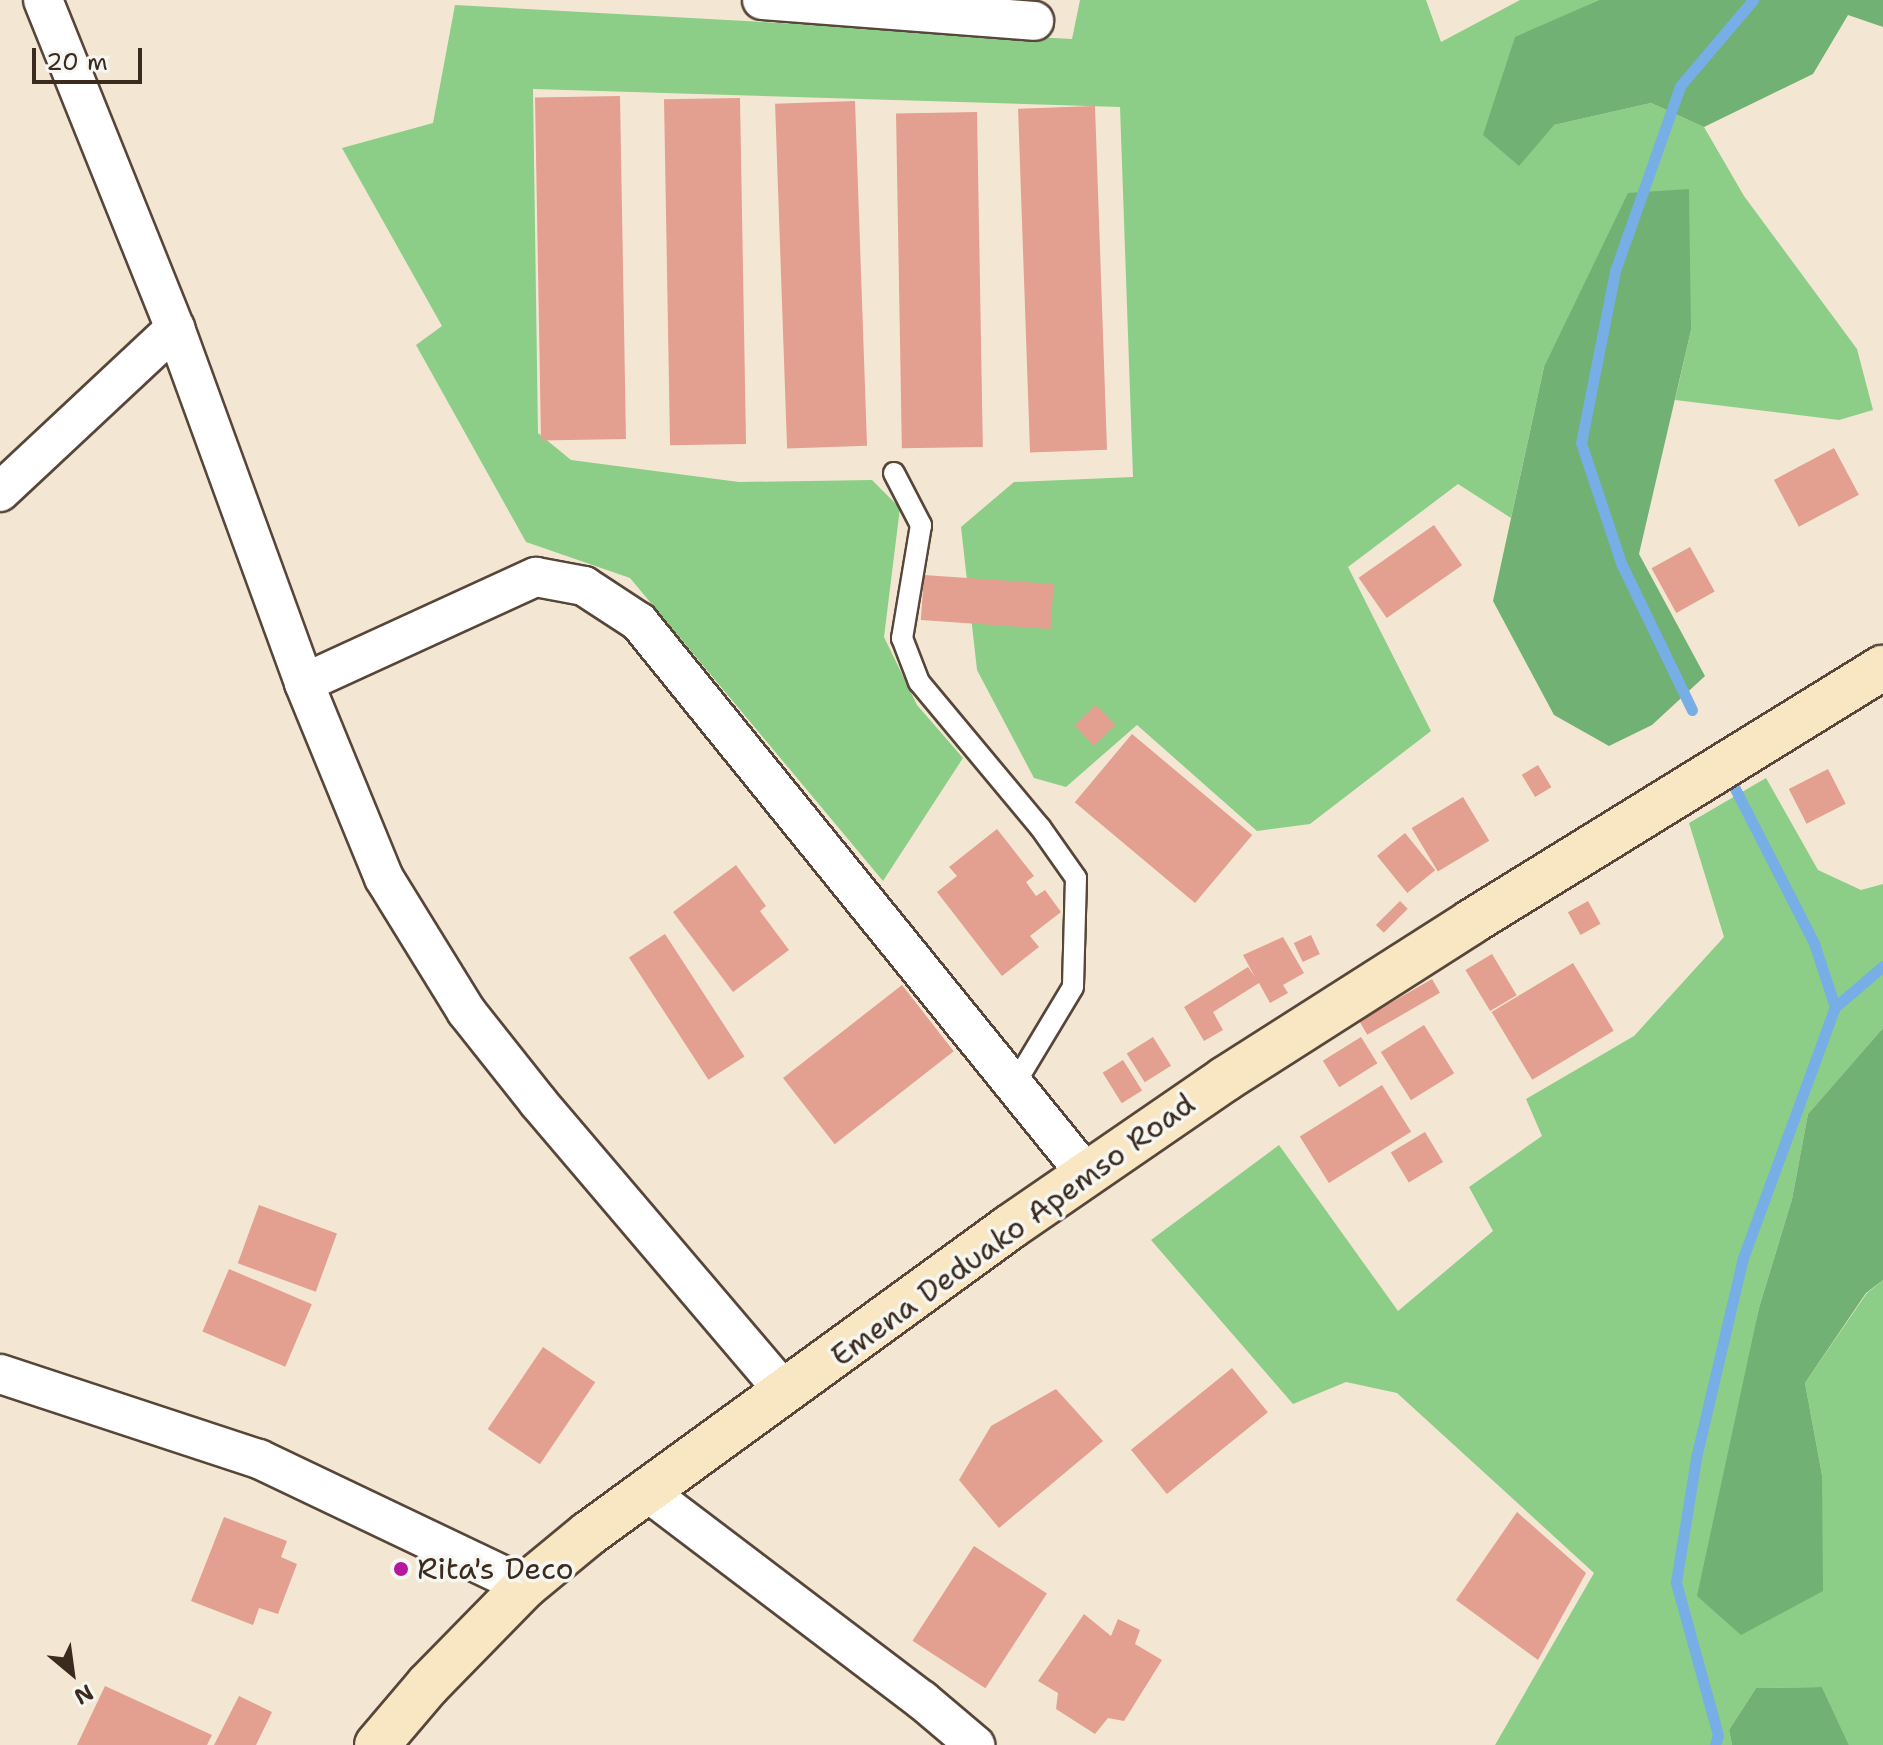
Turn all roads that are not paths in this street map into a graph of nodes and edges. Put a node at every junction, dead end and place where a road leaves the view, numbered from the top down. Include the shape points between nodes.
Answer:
1 (762, 0) edge
2 (53, 3) edge
3 (1034, 21) dead end
4 (175, 328) junction
5 (894, 473) dead end
6 (0, 492) edge
7 (1883, 668) edge
8 (304, 683) junction
9 (1014, 1085) junction
10 (1087, 1175) junction
11 (0, 1374) edge
12 (786, 1393) junction
13 (645, 1490) junction
14 (525, 1586) junction
15 (377, 1745) edge
16 (975, 1745) edge

1 - 3 street
2 - 4 street
4 - 6 street
4 - 8 street
5 - 9 lane via 921,525 902,638 919,682 1076,878 1073,987
7 - 10 street, Emena Deduako Apemso Road via 1238,1071
8 - 9 street via 536,577 584,586 639,622
8 - 12 street via 384,878 466,1011
9 - 10 street
10 - 12 street, Emena Deduako Apemso Road
11 - 14 street via 259,1459
12 - 13 street, Emena Deduako Apemso Road
13 - 14 street, Emena Deduako Apemso Road
13 - 16 street
14 - 15 street, Emena Deduako Apemso Road

